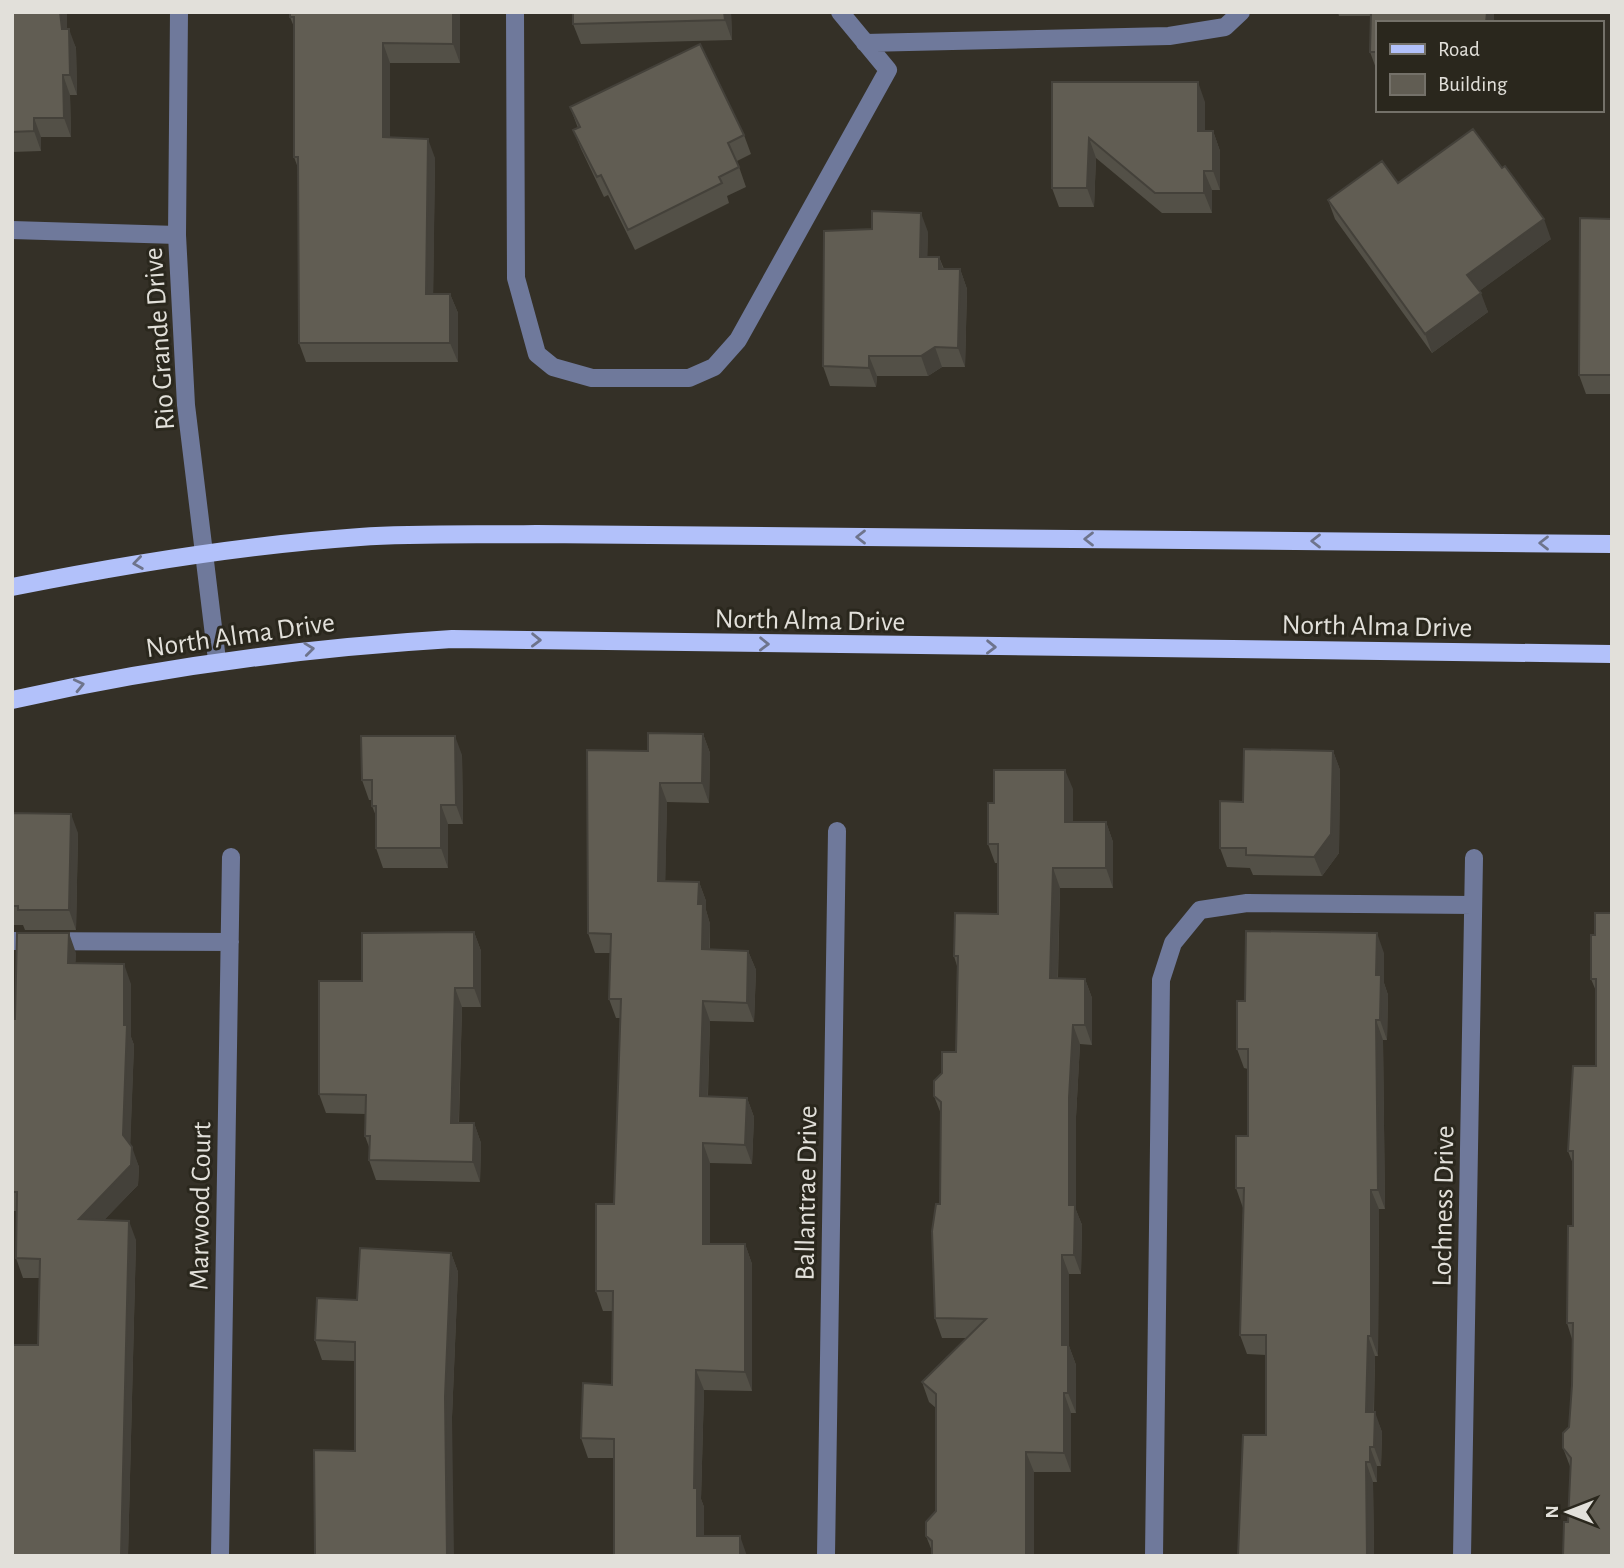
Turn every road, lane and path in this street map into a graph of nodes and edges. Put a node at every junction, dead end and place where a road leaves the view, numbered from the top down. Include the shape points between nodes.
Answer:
1 (179, 12) edge
2 (515, 12) edge
3 (840, 12) edge
4 (1241, 12) edge
5 (865, 43) junction
6 (12, 230) edge
7 (177, 235) junction
8 (1612, 544) edge
9 (205, 553) junction
10 (12, 587) edge
11 (1612, 654) edge
12 (217, 660) junction
13 (12, 700) edge
14 (837, 831) dead end
15 (232, 857) dead end
16 (1474, 858) dead end
17 (1473, 905) junction
18 (12, 941) edge
19 (230, 942) junction
20 (220, 1556) edge
21 (826, 1556) edge
22 (1154, 1556) edge
23 (1462, 1556) edge

1 - 7 street, Rio Grande Drive
2 - 5 street via 518,290 537,354 553,366 592,378 689,378 714,367 738,340 888,69
3 - 5 street
4 - 5 street via 1225,27 1169,36
6 - 7 street
7 - 9 street, Rio Grande Drive via 186,405
8 -> 9 main road via 536,534 362,537
9 -> 10 main road
9 - 12 street, Rio Grande Drive
12 -> 11 main road, North Alma Drive via 452,639
13 -> 12 main road, North Alma Drive
14 - 21 street, Ballantrae Drive
15 - 19 street, Marwood Court
16 - 17 street, Lochness Drive
17 - 22 street via 1247,903 1200,910 1172,943 1161,980
17 - 23 street, Lochness Drive
18 - 19 street
19 - 20 street, Marwood Court

